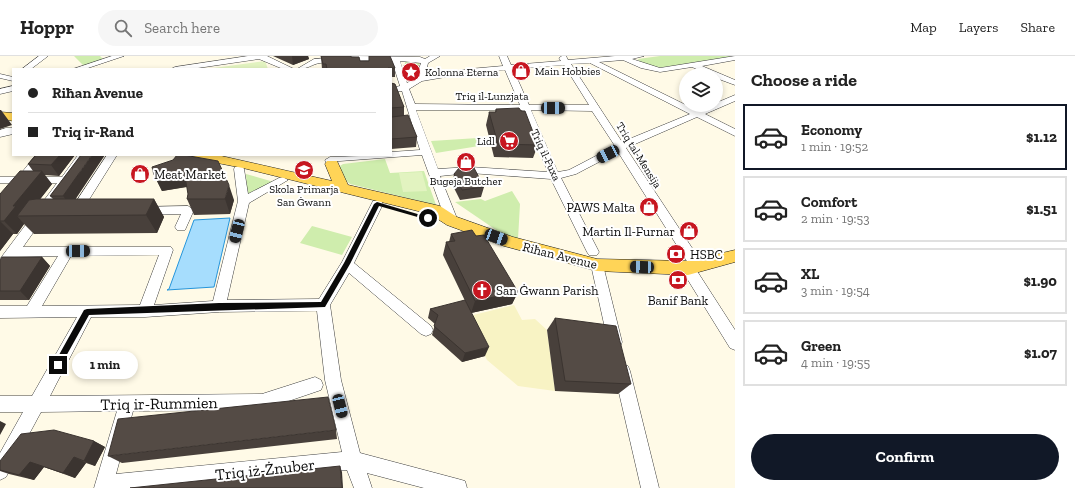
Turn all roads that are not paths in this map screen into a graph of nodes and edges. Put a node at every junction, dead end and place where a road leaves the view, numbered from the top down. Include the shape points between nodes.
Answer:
1 (44, 56) edge
2 (120, 56) edge
3 (436, 56) edge
4 (503, 56) edge
5 (640, 56) edge
6 (262, 57) edge
7 (359, 57) edge
8 (407, 57) edge
9 (735, 57) edge
10 (395, 58) junction
11 (624, 58) junction
12 (564, 59) edge
13 (314, 60) edge
14 (592, 61) junction
15 (424, 65) junction
16 (694, 66) junction
17 (507, 67) junction
18 (27, 68) edge
19 (80, 68) edge
20 (183, 68) edge
21 (288, 68) edge
22 (302, 68) edge
23 (359, 68) edge
24 (364, 68) edge
25 (469, 70) junction
26 (0, 76) edge
27 (12, 79) edge
28 (420, 79) junction
29 (392, 82) edge
30 (735, 83) edge
31 (405, 85) junction
32 (12, 90) edge
33 (392, 90) edge
34 (0, 92) edge
35 (735, 98) edge
36 (412, 107) junction
37 (524, 108) junction
38 (596, 108) junction
39 (696, 114) junction
40 (0, 115) edge
41 (12, 117) edge
42 (12, 131) edge
43 (735, 133) edge
44 (0, 134) edge
45 (620, 147) junction
46 (426, 152) junction
47 (392, 155) edge
48 (40, 156) edge
49 (82, 156) edge
50 (111, 156) edge
51 (187, 156) edge
52 (201, 156) edge
53 (376, 156) edge
54 (330, 160) edge
55 (239, 169) junction
56 (434, 173) junction
57 (555, 176) junction
58 (0, 180) edge
59 (20, 180) junction
60 (65, 180) junction
61 (283, 180) junction
62 (315, 181) junction
63 (342, 187) junction
64 (244, 201) junction
65 (377, 204) junction
66 (0, 206) edge
67 (91, 211) edge
68 (128, 211) edge
69 (42, 212) junction
70 (76, 212) junction
71 (452, 221) junction
72 (181, 226) dead end
73 (68, 251) junction
74 (13, 252) junction
75 (735, 256) edge
76 (595, 258) junction
77 (2, 264) edge
78 (347, 264) junction
79 (692, 267) junction
80 (323, 305) junction
81 (219, 306) junction
82 (145, 311) junction
83 (0, 312) edge
84 (31, 312) junction
85 (87, 312) junction
86 (426, 330) dead end
87 (735, 343) edge
88 (315, 385) dead end
89 (0, 404) edge
90 (36, 404) junction
91 (128, 404) junction
92 (353, 460) junction
93 (0, 471) edge
94 (104, 486) edge
95 (363, 488) edge
96 (458, 488) edge
97 (650, 488) edge

1 - 18 street
2 - 19 street
3 - 15 street
4 - 17 street, Triq il-Fuxa
5 - 11 street
6 - 20 street
6 - 21 street
7 - 10 street
7 - 13 street
7 - 23 street
7 - 24 street
8 - 10 street
8 - 15 street via 420,59
9 - 16 street
10 - 31 street
11 - 14 street
11 - 16 street via 660,70
12 - 14 street
12 - 17 street
12 - 38 street, Triq tal-Mensija
13 - 22 street
14 - 39 street
15 - 25 street
15 - 28 street
16 - 30 street
17 - 25 street
17 - 37 street, Triq il-Fuxa
25 - 28 street
26 - 27 street
28 - 31 street
29 - 31 street
31 - 33 street
31 - 36 street
32 - 34 street
35 - 39 street
36 - 37 street, Triq il-Lunzjata
36 - 46 street via 411,120
37 - 38 street, Triq il-Lunzjata
37 - 57 street, Triq il-Fuxa
38 - 45 street, Triq tal-Mensija
39 - 43 street
39 - 45 street
40 - 41 main road
42 - 44 street
45 - 57 street via 572,172
45 - 79 street, Triq tal-Mensija
46 - 47 street
46 - 56 street
48 - 59 street
49 - 60 street
50 - 70 street
51 - 55 main road, Riħan Avenue
52 - 62 main road, Riħan Avenue
53 - 54 street
54 - 62 main road via 325,176
54 - 63 main road
55 - 61 main road, Riħan Avenue
55 - 64 street
56 - 57 street via 470,170
56 - 71 street
57 - 76 street, Triq il-Fuxa
58 - 59 street
59 - 60 street
59 - 66 street
60 - 69 street
61 - 64 street
61 - 65 main road, Riħan Avenue
62 - 63 main road, Riħan Avenue
63 - 71 main road, Riħan Avenue via 435,210
64 - 81 street
65 - 71 main road, Riħan Avenue via 428,218
65 - 78 street
67 - 70 street
68 - 72 street via 188,210
69 - 70 street
69 - 74 street
71 - 76 main road, Riħan Avenue via 510,242
73 - 74 street
73 - 82 street via 167,250
73 - 84 street
74 - 77 street
75 - 79 main road, Riħan Avenue
76 - 79 main road, Riħan Avenue
76 - 97 street, Triq il-Fuxa
78 - 80 street
78 - 86 street
79 - 87 street, Triq tal-Mensija
80 - 81 street
80 - 92 street via 333,380
81 - 82 street
82 - 85 street
83 - 84 street
84 - 85 street
85 - 90 street
88 - 91 street, Triq ir-Rummien via 262,402
89 - 90 street, Triq ir-Rummien
90 - 91 street, Triq ir-Rummien
90 - 93 street
91 - 94 street
92 - 94 street, Triq iż-Żnuber
92 - 95 street
92 - 96 street

